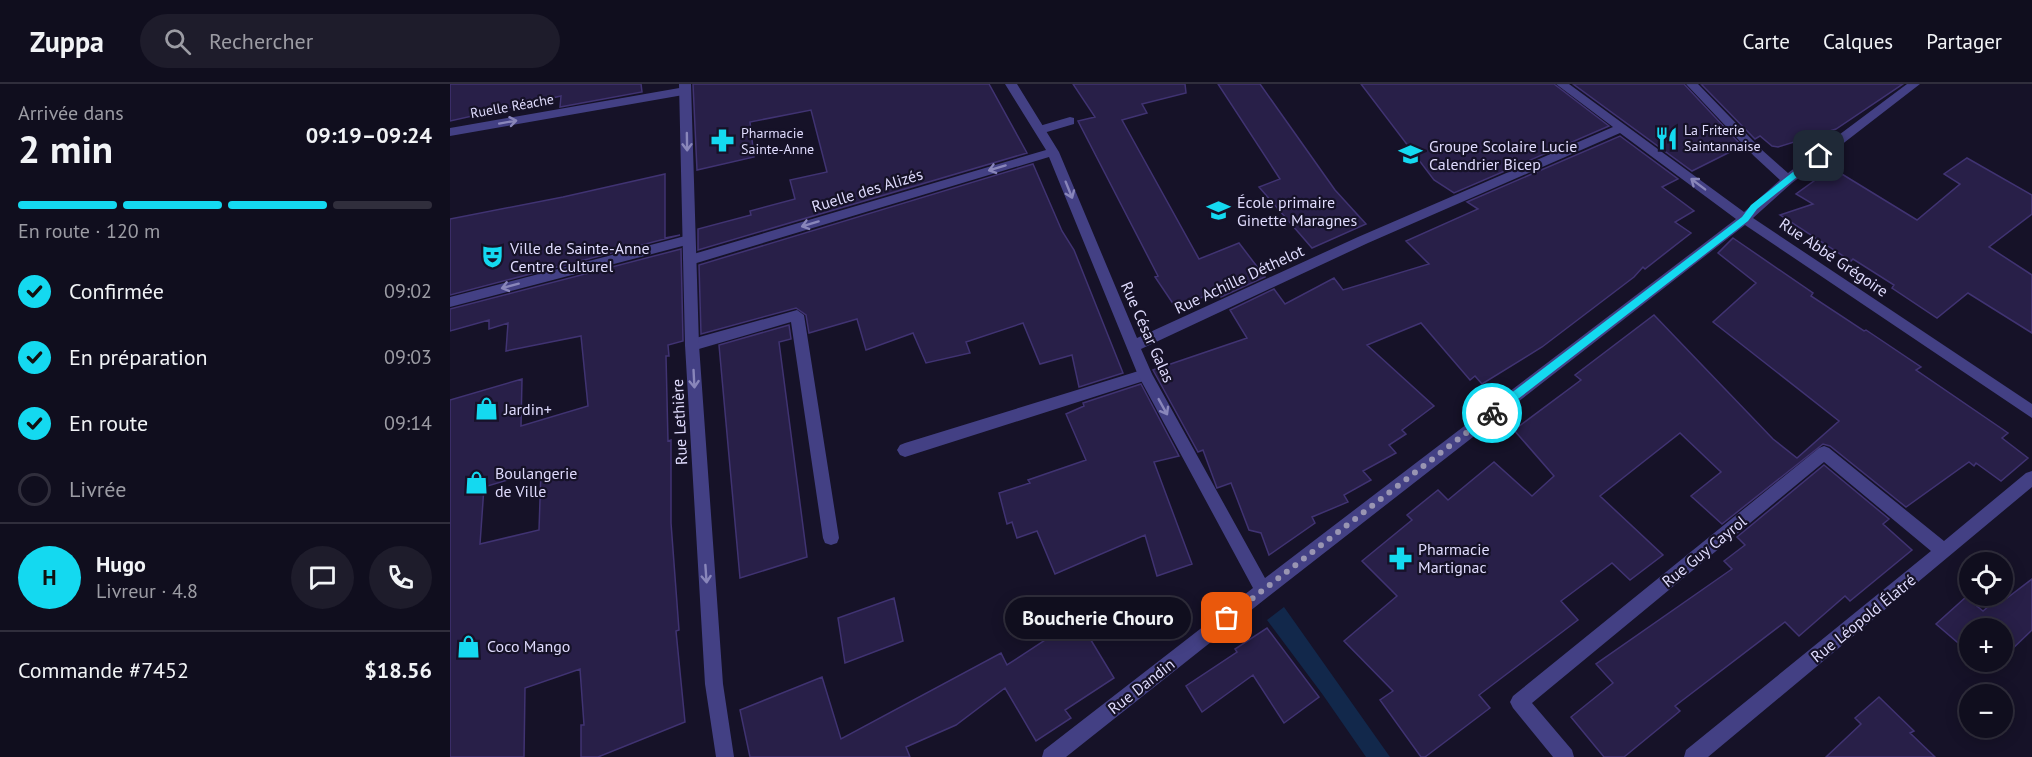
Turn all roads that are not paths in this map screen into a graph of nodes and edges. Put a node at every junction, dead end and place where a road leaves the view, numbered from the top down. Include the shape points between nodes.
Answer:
1 (1011, 84) edge
2 (1562, 84) edge
3 (1692, 84) edge
4 (1914, 84) edge
5 (685, 87) edge
6 (1070, 121) dead end
7 (1623, 128) junction
8 (1040, 130) junction
9 (450, 132) edge
10 (1053, 152) junction
11 (1788, 180) junction
12 (1745, 219) junction
13 (689, 240) junction
14 (690, 260) junction
15 (450, 302) edge
16 (692, 345) junction
17 (1133, 346) junction
18 (1145, 375) junction
19 (2032, 412) edge
20 (905, 450) dead end
21 (2032, 478) edge
22 (831, 538) dead end
23 (1944, 551) junction
24 (1263, 590) junction
25 (725, 757) edge
26 (1051, 757) edge
27 (1564, 757) edge
28 (1693, 757) edge

1 - 8 street, Rue César Galas
2 - 7 street, Rue Abbé Grégoire
3 - 11 street
4 - 11 street, Rue Dandin
9 -> 5 street, Ruelle Réache
5 -> 13 street, Rue Lethière
6 - 8 street
12 -> 7 street, Rue Abbé Grégoire
7 - 17 street, Rue Achille Déthelot via 1363,240
8 - 10 street, Rue César Galas
10 -> 14 street, Ruelle des Alizés
10 -> 17 street, Rue César Galas
11 - 12 street, Rue Dandin
12 - 19 street, Rue Abbé Grégoire
12 - 24 street, Rue Dandin
13 - 14 street, Rue Lethière
13 -> 15 street
14 - 16 street, Rue Lethière
16 - 22 street via 797,315
16 -> 25 street, Rue Lethière via 714,684
17 - 18 street, Rue César Galas
18 - 20 street
18 -> 24 street, Rue César Galas
21 - 23 street, Rue Léopold Élatré
23 - 27 street, Rue Guy Cayrol via 1824,453 1519,702
23 - 28 street, Rue Léopold Élatré
24 - 26 street, Rue Dandin

